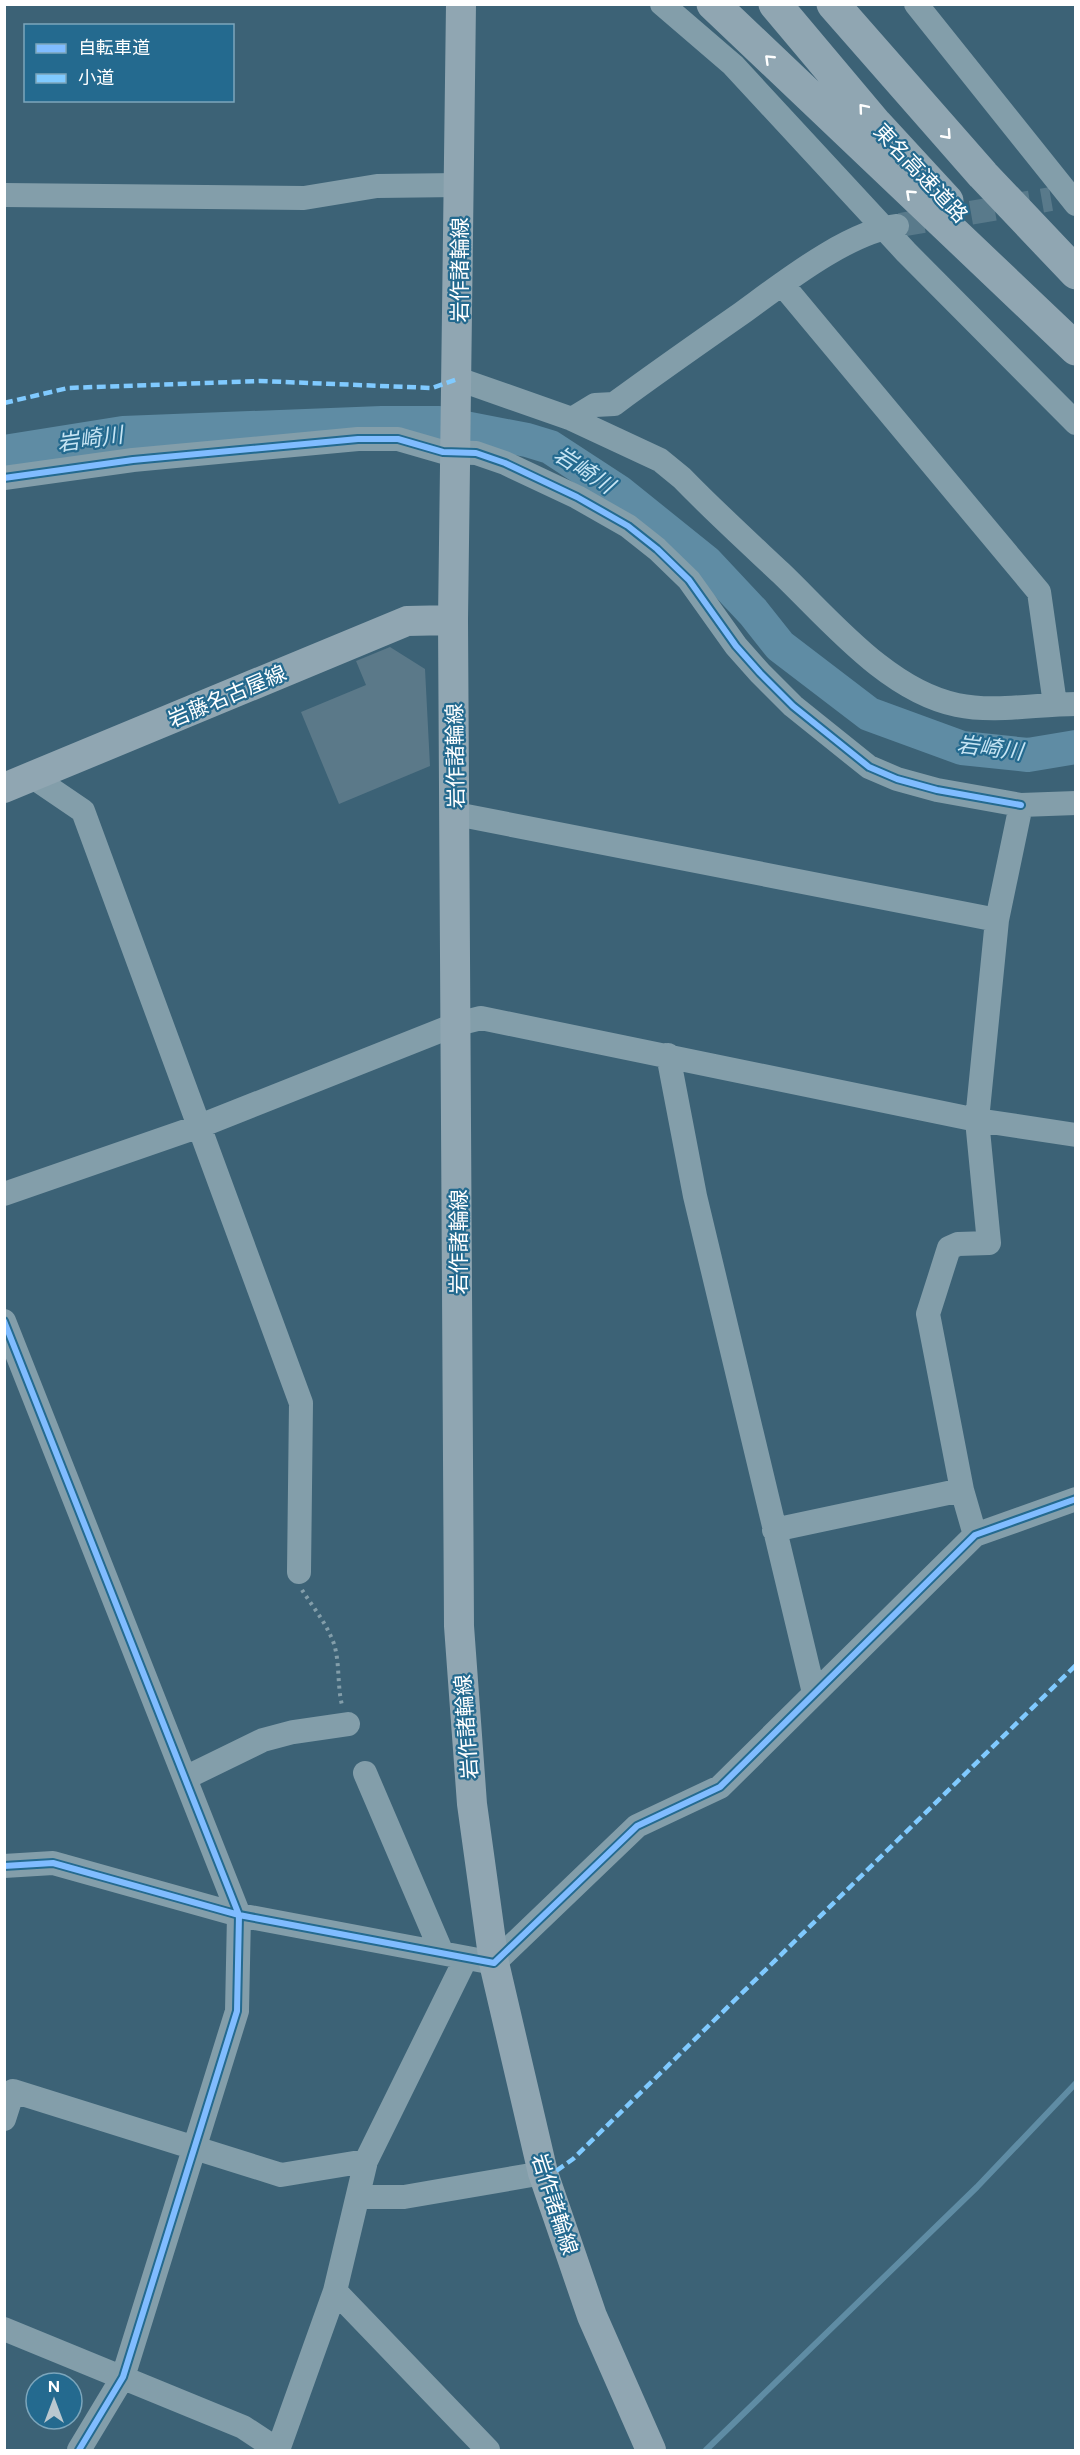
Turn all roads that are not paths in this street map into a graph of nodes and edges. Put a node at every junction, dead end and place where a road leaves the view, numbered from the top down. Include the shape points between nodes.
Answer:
1 (461, 4) edge
2 (662, 4) edge
3 (713, 4) edge
4 (775, 4) edge
5 (833, 4) edge
6 (847, 4) edge
7 (916, 4) edge
8 (908, 91) junction
9 (459, 186) junction
10 (4, 195) edge
11 (1069, 202) edge
12 (892, 226) junction
13 (1076, 273) edge
14 (782, 284) junction
15 (1076, 334) edge
16 (1076, 349) edge
17 (458, 389) junction
18 (572, 419) junction
19 (1076, 423) edge
20 (457, 449) junction
21 (4, 478) edge
22 (453, 620) junction
23 (1065, 704) edge
24 (33, 777) junction
25 (4, 788) edge
26 (1076, 803) edge
27 (1021, 804) junction
28 (456, 814) junction
29 (997, 920) junction
30 (457, 1024) junction
31 (668, 1055) junction
32 (977, 1120) junction
33 (200, 1126) junction
34 (1076, 1135) edge
35 (4, 1194) edge
36 (4, 1321) edge
37 (962, 1490) junction
38 (1076, 1499) edge
39 (774, 1530) junction
40 (975, 1535) junction
41 (299, 1572) road end
42 (814, 1693) junction
43 (348, 1724) road end
44 (365, 1773) dead end
45 (186, 1778) junction
46 (4, 1866) edge
47 (239, 1915) junction
48 (442, 1953) junction
49 (480, 1960) junction
50 (4, 2119) edge
51 (195, 2149) junction
52 (366, 2161) junction
53 (543, 2173) junction
54 (358, 2198) junction
55 (335, 2291) junction
56 (4, 2329) edge
57 (123, 2377) junction
58 (79, 2451) edge
59 (278, 2451) edge
60 (488, 2451) edge
61 (651, 2451) edge

1 - 9 main road, 岩作諸輪線
2 - 12 street via 733,65
16 -> 3 highway
15 -> 4 highway, 東名高速道路 via 876,124
5 - 8 highway, 東名高速道路
6 - 8 highway
7 - 11 street
8 -> 13 highway, 東名高速道路
9 - 10 street via 377,186 304,198
9 - 17 main road, 岩作諸輪線
12 - 14 street via 846,244
12 - 19 street
14 - 18 street via 614,404 595,405
14 - 23 street via 1039,592
17 - 18 street
17 - 20 main road, 岩作諸輪線
18 - 23 street via 668,466 841,632 890,674 917,690 957,705 1006,708
20 - 21 street via 443,452 398,439 358,439 133,459
20 - 22 main road, 岩作諸輪線
20 - 27 street via 505,463 628,526 689,580 736,646 777,689 869,767 937,790
22 - 24 main road, 岩藤名古屋線 via 407,621
22 - 28 main road, 岩作諸輪線
24 - 25 main road, 岩藤名古屋線
24 - 33 street via 83,811
26 - 27 street
27 - 29 street
28 - 29 street
28 - 30 main road, 岩作諸輪線
29 - 32 street
30 - 31 street via 481,1018
30 - 33 street
30 - 49 main road, 岩作諸輪線 via 459,1626
31 - 32 street
31 - 39 street via 695,1196
32 - 34 street
32 - 37 street via 989,1243 950,1248 928,1314
33 - 35 street
33 - 41 street via 301,1403
36 - 45 street
37 - 39 street
37 - 40 street
38 - 40 street
39 - 42 street
40 - 42 street
42 - 49 street via 720,1787 637,1826
43 - 45 street via 263,1740
44 - 48 street
45 - 47 street
46 - 47 street via 53,1863
47 - 48 street
47 - 51 street via 237,2011
48 - 49 street
49 - 52 street
49 - 53 main road, 岩作諸輪線
50 - 51 street via 13,2091
51 - 52 street via 281,2175
51 - 57 street
52 - 54 street
53 - 54 street via 404,2197
53 - 61 main road, 岩作諸輪線 via 592,2316
54 - 55 street
55 - 59 street
55 - 60 street
56 - 57 street
57 - 58 street
57 - 59 street via 243,2427

